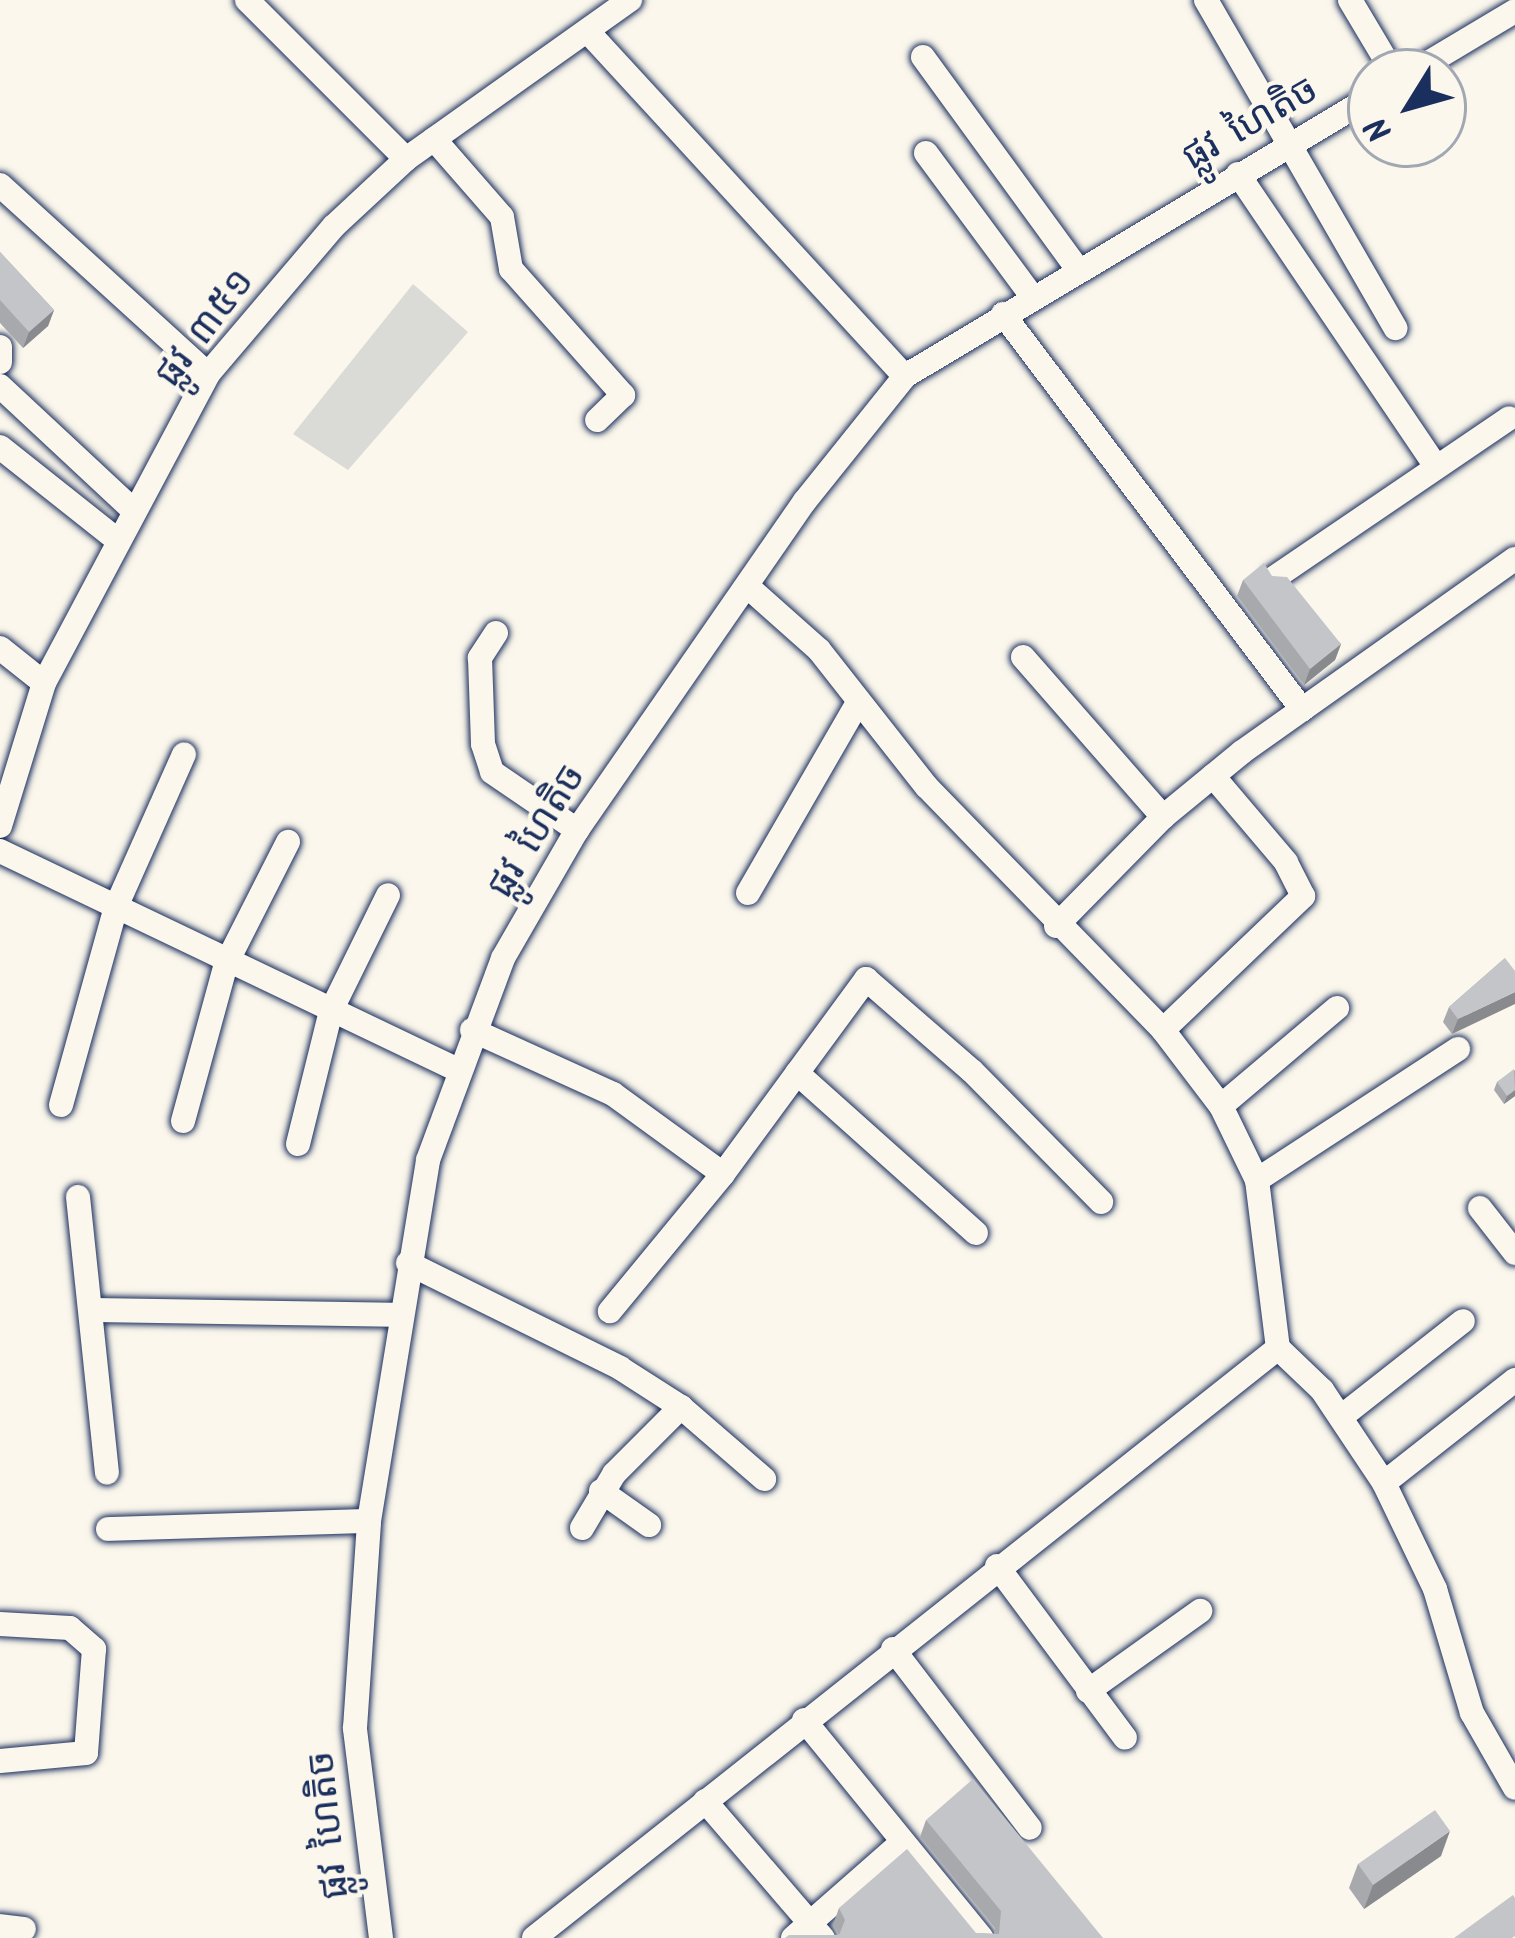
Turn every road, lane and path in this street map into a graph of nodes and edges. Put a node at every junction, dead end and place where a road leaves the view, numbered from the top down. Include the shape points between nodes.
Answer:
1 (247, 0) edge
2 (1206, 0) edge
3 (1350, 0) edge
4 (627, 1) edge
5 (1508, 11) edge
6 (590, 34) junction
7 (1379, 48) edge
8 (1450, 48) edge
9 (923, 57) dead end
10 (1347, 112) edge
11 (434, 139) junction
12 (1292, 146) junction
13 (926, 153) dead end
14 (406, 159) junction
15 (1238, 174) junction
16 (0, 185) edge
17 (1077, 268) junction
18 (1032, 296) junction
19 (1003, 314) junction
20 (1395, 328) dead end
21 (0, 347) edge
22 (0, 362) edge
23 (208, 374) junction
24 (905, 376) junction
25 (0, 386) edge
26 (1509, 418) dead end
27 (597, 420) dead end
28 (0, 447) edge
29 (1435, 465) junction
30 (131, 508) junction
31 (115, 538) junction
32 (1515, 559) edge
33 (1274, 578) edge
34 (747, 586) junction
35 (496, 633) dead end
36 (0, 648) edge
37 (1023, 657) dead end
38 (44, 683) junction
39 (857, 704) junction
40 (1302, 710) junction
41 (184, 754) dead end
42 (1213, 776) junction
43 (1163, 817) junction
44 (0, 826) edge
45 (578, 830) junction
46 (288, 842) dead end
47 (0, 851) edge
48 (0, 867) edge
49 (71, 888) junction
50 (748, 893) dead end
51 (388, 895) dead end
52 (116, 908) junction
53 (1056, 926) junction
54 (226, 964) junction
55 (1337, 1008) dead end
56 (331, 1011) junction
57 (472, 1030) junction
58 (1163, 1030) junction
59 (1458, 1049) dead end
60 (456, 1069) junction
61 (797, 1073) junction
62 (61, 1105) dead end
63 (1221, 1106) junction
64 (183, 1121) dead end
65 (298, 1144) dead end
66 (722, 1174) junction
67 (1257, 1180) junction
68 (78, 1197) dead end
69 (1101, 1202) dead end
70 (1480, 1208) dead end
71 (976, 1233) dead end
72 (1515, 1253) edge
73 (408, 1263) junction
74 (91, 1310) junction
75 (610, 1311) dead end
76 (397, 1315) junction
77 (1463, 1321) dead end
78 (1278, 1348) junction
79 (1515, 1380) edge
80 (681, 1407) junction
81 (1340, 1417) junction
82 (107, 1472) dead end
83 (764, 1479) dead end
84 (1384, 1484) junction
85 (601, 1491) junction
86 (368, 1521) junction
87 (649, 1526) dead end
88 (581, 1528) dead end
89 (108, 1529) dead end
90 (997, 1566) junction
91 (1200, 1610) dead end
92 (0, 1624) edge
93 (892, 1649) junction
94 (1088, 1690) junction
95 (804, 1720) junction
96 (1125, 1738) dead end
97 (0, 1761) edge
98 (1515, 1788) edge
99 (705, 1801) junction
100 (1030, 1828) dead end
101 (900, 1844) junction
102 (809, 1933) edge
103 (381, 1938) edge
104 (534, 1938) edge
105 (982, 1938) edge

1 - 14 street
2 - 12 street
3 - 7 street
4 - 6 street, ផ្លូវ ៣៥១
5 - 8 street
6 - 11 street, ផ្លូវ ៣៥១
6 - 24 street
9 - 17 street
10 - 12 street, ផ្លូវ ហៃតិច
11 - 14 street, ផ្លូវ ៣៥១
11 - 27 street via 502,217 511,269 623,394
12 - 15 street, ផ្លូវ ហៃតិច
12 - 20 street
13 - 18 street
14 - 23 street, ផ្លូវ ៣៥១ via 334,226
15 - 17 street, ផ្លូវ ហៃតិច
15 - 29 street
16 - 23 street
17 - 18 street, ផ្លូវ ហៃតិច
18 - 19 street, ផ្លូវ ហៃតិច
19 - 24 street, ផ្លូវ ហៃតិច
19 - 40 street
21 - 22 street
23 - 30 street, ផ្លូវ ៣៥១
24 - 34 street, ផ្លូវ ហៃតិច
25 - 30 street
26 - 29 street
28 - 31 street
29 - 33 street
30 - 31 street, ផ្លូវ ៣៥១
31 - 38 street, ផ្លូវ ៣៥១
32 - 40 street
34 - 39 street via 819,650
34 - 45 street, ផ្លូវ ហៃតិច
35 - 45 street via 480,658 492,772
36 - 38 street
37 - 43 street
38 - 44 street, ផ្លូវ ៣៥១
39 - 50 street
39 - 53 street
40 - 42 street
41 - 52 street
42 - 43 street
42 - 58 street via 1286,862 1303,896
43 - 53 street
45 - 57 street, ផ្លូវ ហៃតិច via 503,958
46 - 54 street
47 - 49 street
48 - 49 street
49 - 52 street
51 - 56 street
52 - 54 street
52 - 62 street
53 - 58 street
54 - 56 street
54 - 64 street
55 - 63 street
56 - 60 street
56 - 65 street
57 - 60 street, ផ្លូវ ហៃតិច
57 - 66 street via 613,1094
58 - 63 street
59 - 67 street
60 - 73 street, ផ្លូវ ហៃតិច
61 - 66 street
61 - 69 street via 866,979 972,1071
61 - 71 street
63 - 67 street
66 - 75 street
67 - 78 street
68 - 74 street
70 - 72 street
73 - 76 street, ផ្លូវ ហៃតិច
73 - 80 street via 576,1343
74 - 76 street
74 - 82 street
76 - 86 street, ផ្លូវ ហៃតិច
77 - 81 street
78 - 81 street
78 - 90 street
79 - 84 street
80 - 83 street
80 - 85 street
81 - 84 street
84 - 98 street via 1436,1589 1472,1713
85 - 87 street
85 - 88 street
86 - 89 street
86 - 103 street, ផ្លូវ ហៃតិច via 355,1728
90 - 93 street
90 - 94 street
91 - 94 street
92 - 97 street via 70,1628 94,1649 86,1753
93 - 95 street
93 - 100 street
94 - 96 street
95 - 99 street
95 - 101 street
99 - 102 street
99 - 104 street
101 - 102 street
101 - 105 street

